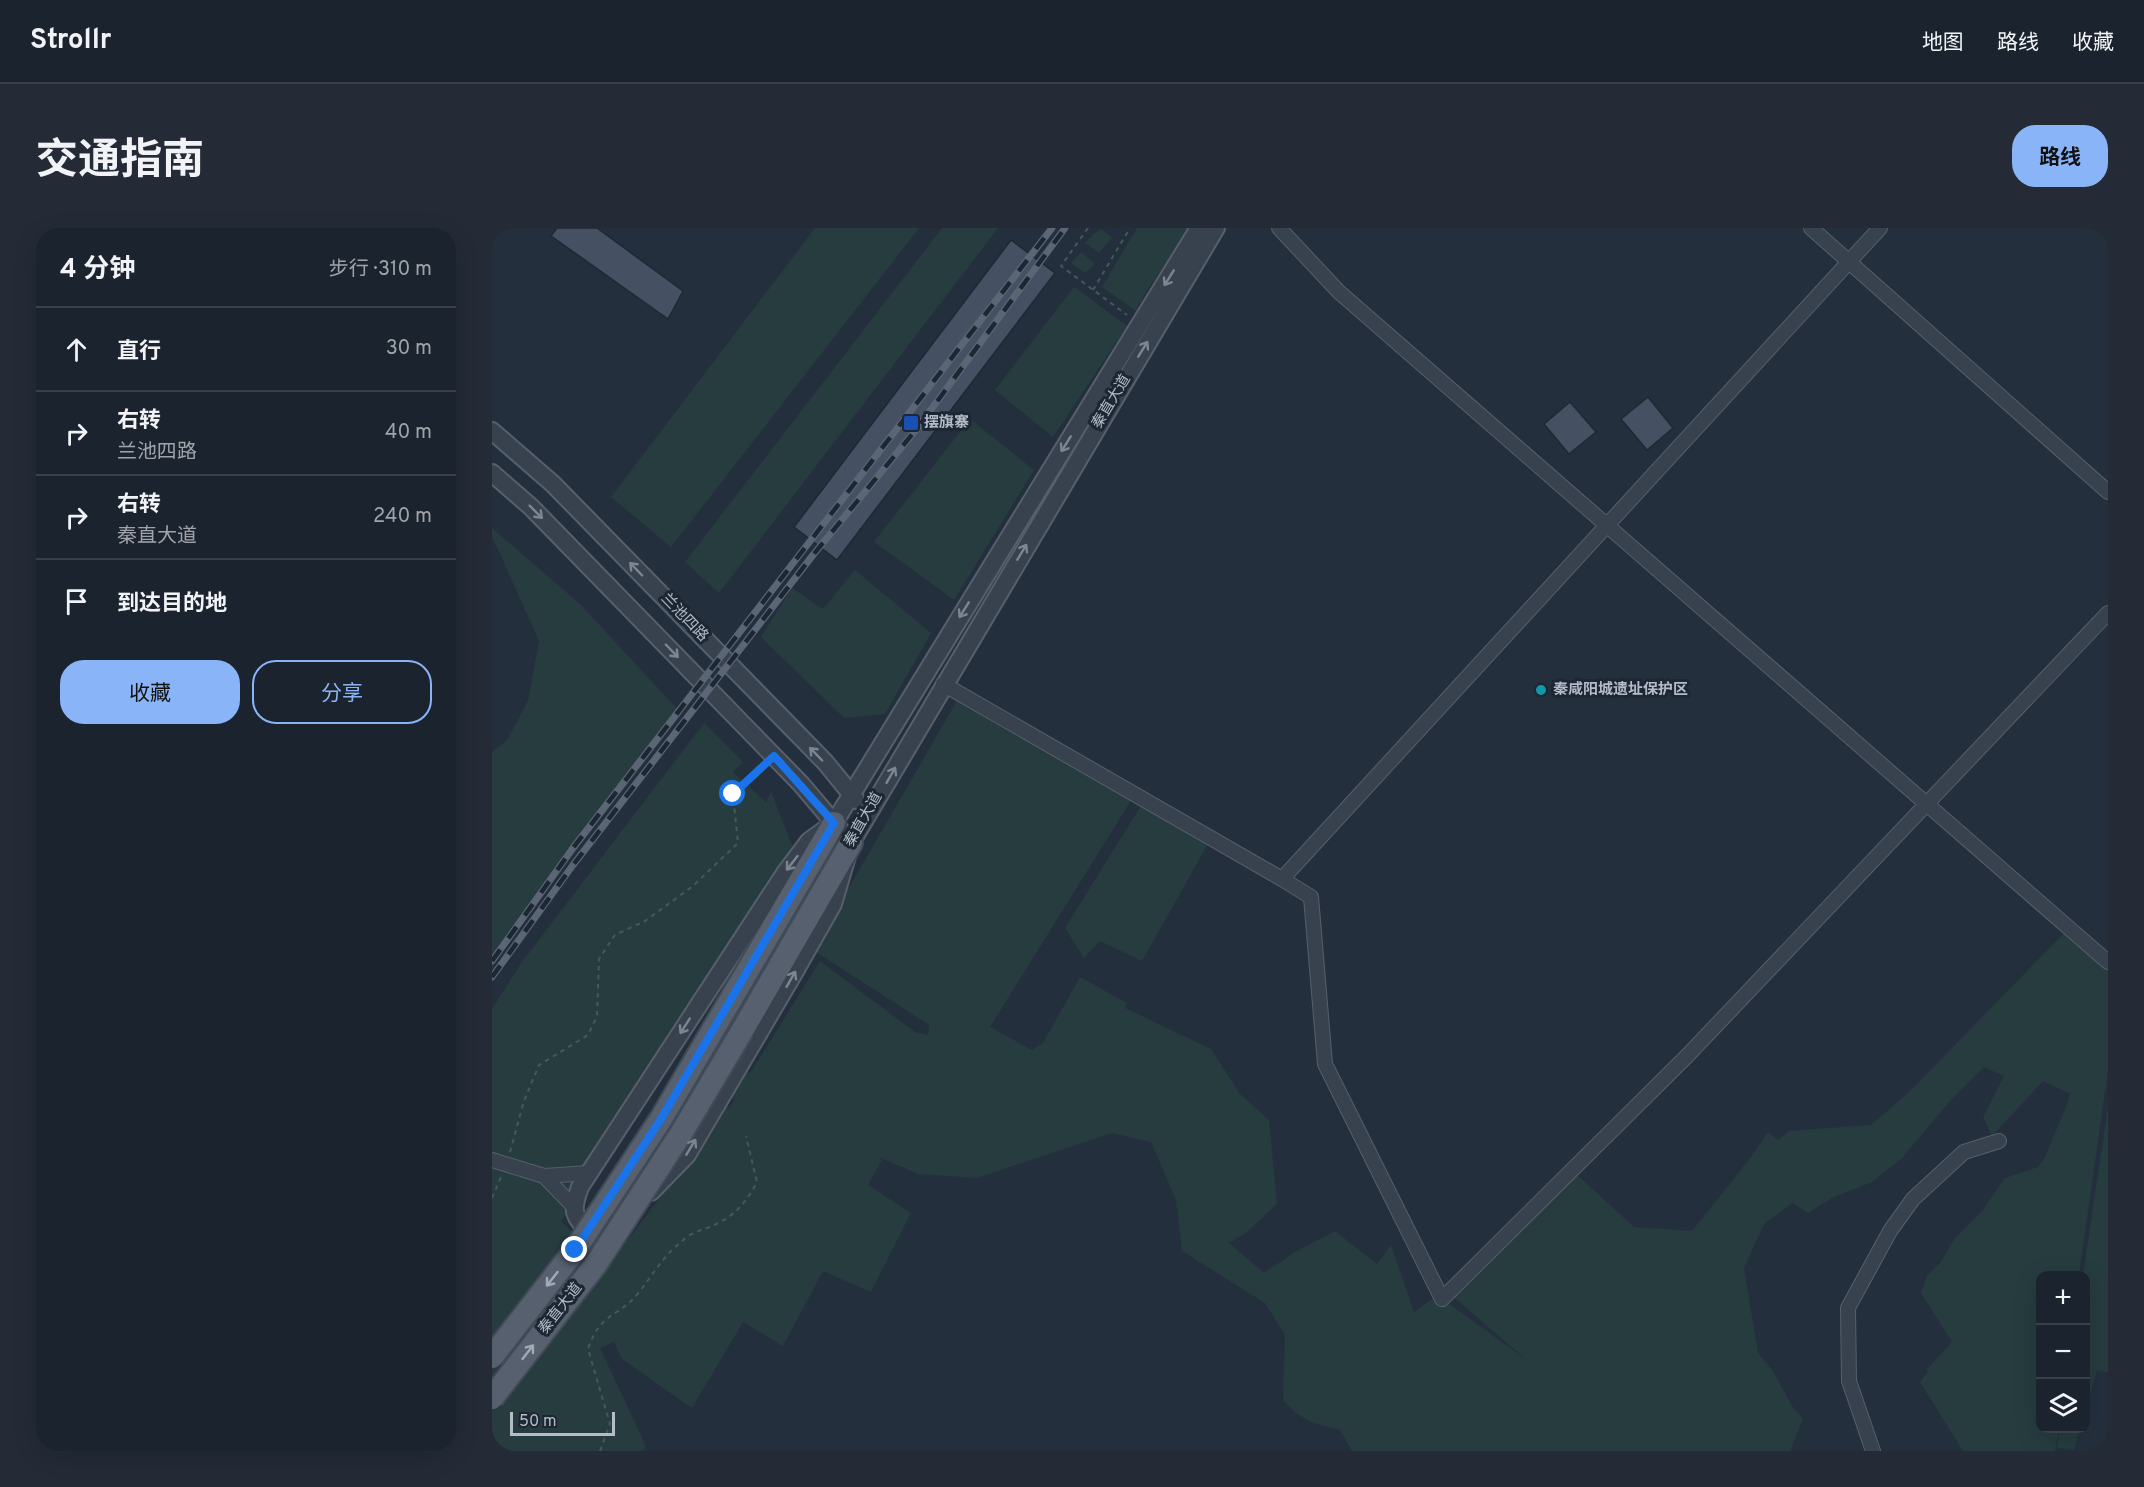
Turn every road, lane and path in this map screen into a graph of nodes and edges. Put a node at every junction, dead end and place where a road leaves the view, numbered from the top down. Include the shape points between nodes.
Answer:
1 (1088, 228) edge
2 (1130, 228) edge
3 (1199, 228) edge
4 (1216, 228) edge
5 (1279, 228) edge
6 (1811, 228) edge
7 (1880, 228) edge
8 (1849, 262) junction
9 (1093, 290) junction
10 (1140, 324) junction
11 (492, 431) edge
12 (492, 472) edge
13 (2108, 492) edge
14 (1607, 526) junction
15 (2108, 613) edge
16 (943, 684) junction
17 (774, 756) junction
18 (850, 794) junction
19 (1926, 803) junction
20 (868, 814) junction
21 (834, 823) junction
22 (851, 843) junction
23 (1282, 879) junction
24 (2108, 962) edge
25 (746, 1136) dead end
26 (1999, 1141) dead end
27 (492, 1160) edge
28 (506, 1164) junction
29 (590, 1173) junction
30 (544, 1176) junction
31 (492, 1198) edge
32 (573, 1206) junction
33 (492, 1357) edge
34 (492, 1398) edge
35 (600, 1451) edge
36 (1873, 1451) edge

1 - 9 path via 1061,266
2 - 9 path
3 -> 10 street, 秦直大道
16 -> 4 street, 秦直大道
5 - 14 street via 1339,292
6 - 8 street
7 - 8 street
8 - 13 street
8 - 14 street
9 - 10 path
10 -> 18 street, 秦直大道
18 -> 11 street, 兰池四路 via 825,762 553,484
12 -> 17 street, 兰池四路 via 531,507
14 - 19 street
14 - 23 street
15 - 19 street
20 -> 16 street, 秦直大道
16 - 23 street
17 - 21 street, 兰池四路
17 - 28 path via 733,794 738,843 693,886 645,921 615,935 599,959 597,1016 588,1035 540,1065 524,1101
18 - 20 street, 兰池四路
18 - 21 street, 秦直大道
19 - 23 street via 1688,1055 1442,1299 1325,1064 1311,897
19 - 24 street
20 - 22 street, 秦直大道
21 - 22 street, 兰池四路
21 -> 29 street via 809,841 785,873
21 -> 33 main road, 秦直大道, bridge via 661,1119 575,1250
32 -> 22 street via 576,1218 593,1236 609,1231 687,1155 833,904
34 -> 22 main road, 秦直大道, bridge via 596,1264 682,1132
25 - 35 path via 757,1182 745,1204 718,1223 689,1235 662,1258 635,1297 607,1316 592,1336 588,1349 610,1424
26 - 36 street via 1964,1152 1913,1199 1848,1308 1849,1381
27 - 28 street
28 - 30 street
28 - 31 path
29 - 30 street
29 - 32 street
30 - 32 street

